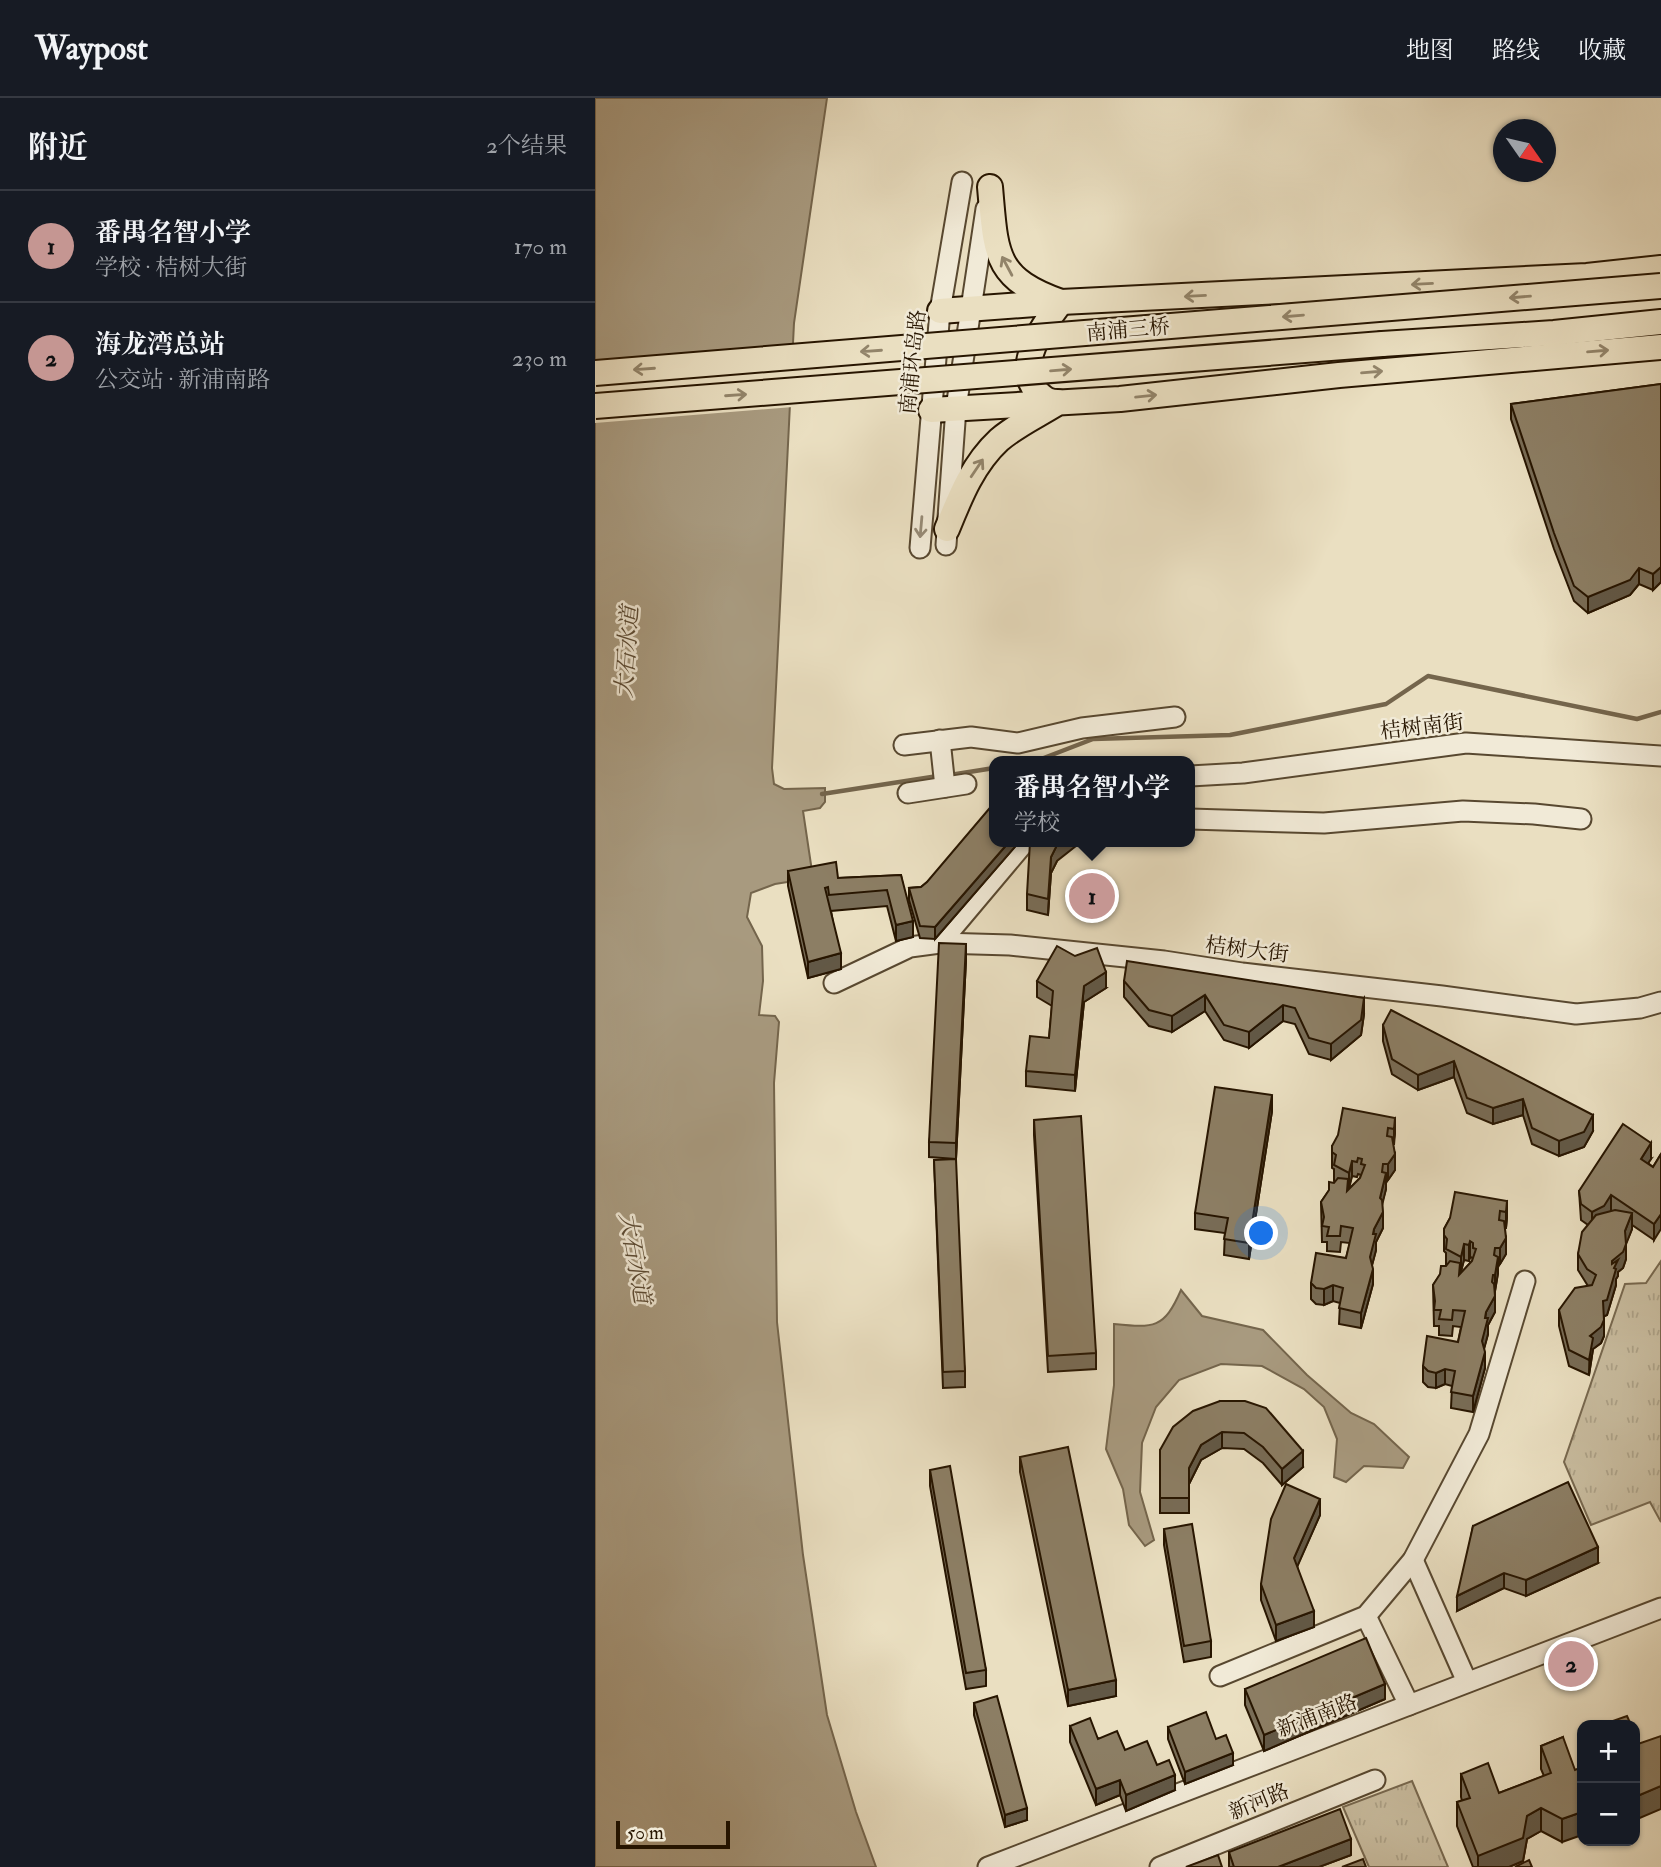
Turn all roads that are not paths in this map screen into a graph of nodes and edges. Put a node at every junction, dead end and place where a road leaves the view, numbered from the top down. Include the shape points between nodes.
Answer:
1 (962, 182) dead end
2 (990, 187) joint
3 (1661, 268) edge
4 (1661, 286) edge
5 (1061, 302) junction
6 (970, 310) junction
7 (940, 311) junction
8 (1661, 322) edge
9 (1661, 348) edge
10 (595, 373) edge
11 (1058, 402) junction
12 (595, 406) edge
13 (956, 408) junction
14 (931, 410) junction
15 (946, 537) joint
16 (920, 548) dead end
17 (1175, 717) dead end
18 (940, 740) junction
19 (904, 745) dead end
20 (1661, 756) edge
21 (1195, 776) edge
22 (966, 784) dead end
23 (945, 787) junction
24 (908, 793) dead end
25 (1195, 819) edge
26 (1581, 819) dead end
27 (1021, 847) edge
28 (940, 943) junction
29 (834, 983) dead end
30 (1661, 1002) edge
31 (1525, 1280) dead end
32 (1413, 1560) junction
33 (1661, 1608) edge
34 (1366, 1616) junction
35 (1220, 1676) dead end
36 (1467, 1682) junction
37 (1409, 1705) junction
38 (1375, 1780) dead end
39 (988, 1867) edge
40 (1160, 1867) edge

1 - 7 street, 南浦环岛路
5 -> 2 main road via 1034,292 1014,279 1004,265 996,241
2 - 6 street
3 -> 5 main road via 1587,276
4 -> 10 main road, 南浦三桥, bridge
5 - 6 main road
5 - 11 main road via 1045,323 1030,362 1034,388 1049,402
6 - 7 main road
6 - 13 street
7 - 14 street, 南浦环岛路
12 -> 8 main road, 南浦三桥, bridge
11 -> 9 main road
11 - 13 main road
15 -> 11 main road via 965,485 988,451
13 - 14 main road
13 - 15 street
14 -> 16 street, 南浦环岛路
17 - 18 street via 1082,728 1018,743 971,737
18 - 19 street
18 - 23 street
20 - 21 street, 桔树南街 via 1466,743
22 - 23 street
23 - 24 street
25 - 26 street via 1324,823 1463,811
27 - 28 street
28 - 29 street, 桔树大街 via 910,947
28 - 30 street, 桔树大街 via 1010,945 1164,961 1576,1014 1640,1009
31 - 32 street via 1479,1434
32 - 34 street
32 - 36 street
33 - 36 street, 新浦南路
34 - 35 street
34 - 37 street
36 - 37 street, 新浦南路
37 - 39 street, 新浦南路
38 - 40 street, 新河路

